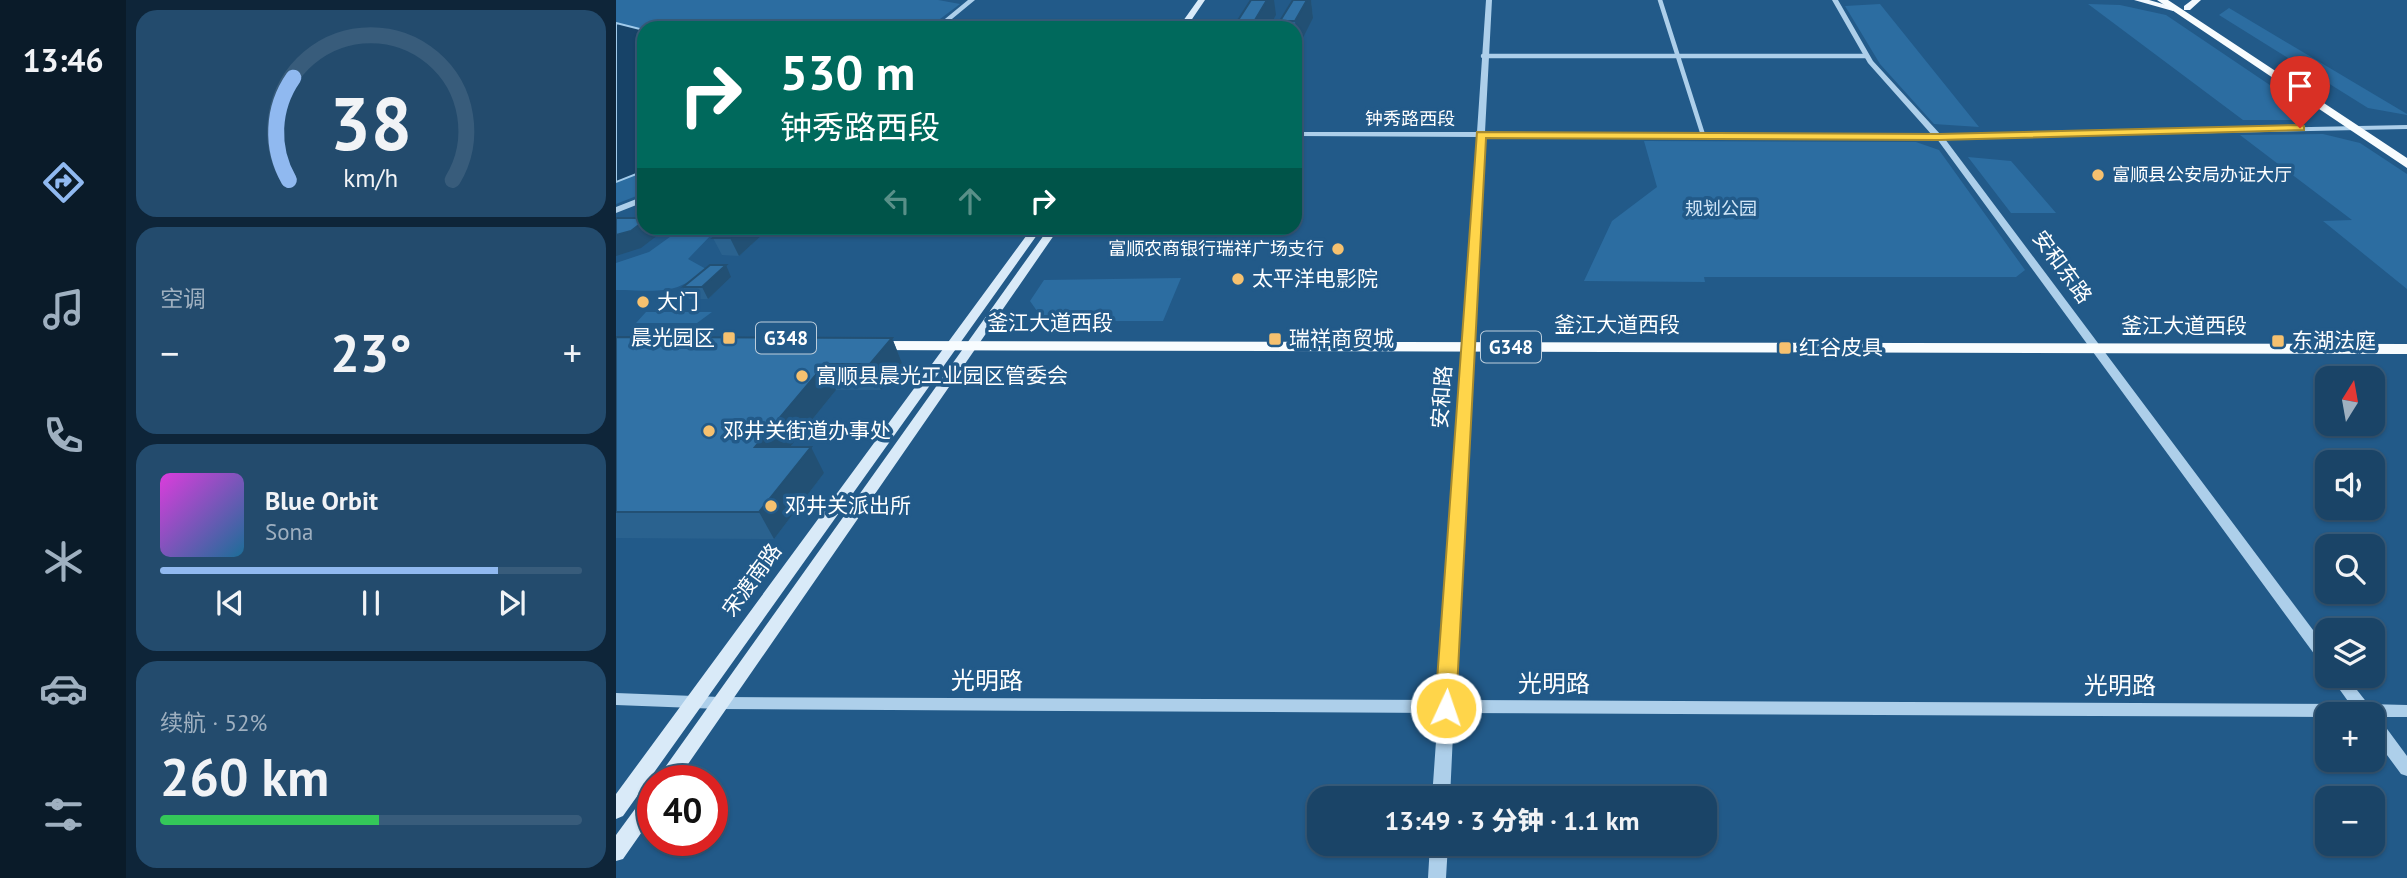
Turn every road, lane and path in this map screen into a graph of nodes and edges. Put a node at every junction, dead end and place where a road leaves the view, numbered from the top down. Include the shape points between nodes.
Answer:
1 (972, 0) edge
2 (1202, 0) edge
3 (1213, 0) edge
4 (1489, 0) edge
5 (1660, 0) edge
6 (1835, 0) edge
7 (2138, 0) edge
8 (2162, 0) edge
9 (2174, 4) edge
10 (2192, 4) edge
11 (946, 21) edge
12 (1187, 21) edge
13 (1199, 21) edge
14 (1483, 56) junction
15 (1678, 56) junction
16 (1867, 56) junction
17 (2352, 127) junction
18 (2370, 127) junction
19 (2407, 127) edge
20 (1302, 134) edge
21 (1481, 135) junction
22 (1703, 135) junction
23 (1939, 137) junction
24 (2407, 151) edge
25 (2407, 164) edge
26 (637, 202) edge
27 (616, 210) edge
28 (1033, 235) edge
29 (1048, 235) edge
30 (2407, 341) edge
31 (852, 342) edge
32 (964, 342) junction
33 (1468, 343) junction
34 (2090, 344) junction
35 (2407, 349) edge
36 (2315, 645) edge
37 (2346, 688) edge
38 (616, 699) edge
39 (2357, 702) edge
40 (693, 703) junction
41 (720, 703) junction
42 (1446, 708) junction
43 (2407, 711) edge
44 (2385, 714) edge
45 (2315, 716) edge
46 (2385, 739) edge
47 (677, 765) edge
48 (2407, 769) edge
49 (1442, 786) edge
50 (616, 810) edge
51 (637, 822) edge
52 (616, 852) edge
53 (1438, 856) edge
54 (1437, 878) edge

1 - 11 street
2 - 12 main road
3 - 13 main road
4 - 14 street, 安和路
5 - 15 street
6 - 16 street, 安和东路
7 - 9 main road
8 - 9 highway
9 - 10 highway
9 - 17 highway
10 - 18 highway
14 - 15 street
14 - 21 street, 安和路
15 - 16 street
15 - 22 street
16 - 23 street, 安和东路
17 - 18 street, 钟秀路西段
17 - 23 street, 钟秀路西段
17 - 25 highway
18 - 19 street, 钟秀路西段
18 - 24 highway
20 - 21 street, 钟秀路西段
21 - 22 street, 钟秀路西段
21 - 33 street, 安和路
22 - 23 street, 钟秀路西段
23 - 34 street, 安和东路
26 - 27 street
28 - 32 main road
29 - 32 main road
30 - 34 highway, 釜江大道西段 / G348
31 - 32 highway, 釜江大道西段 / G348
32 - 33 highway, 釜江大道西段 / G348
32 - 40 main road, 宋渡南路
32 - 41 main road
33 - 34 highway, 釜江大道西段 / G348
33 - 42 street, 安和路
34 - 35 highway, 釜江大道西段 / G348
34 - 36 street, 安和东路
37 - 39 street
38 - 40 street, 光明路
40 - 41 street, 光明路
40 - 50 main road, 宋渡南路
41 - 42 street, 光明路
41 - 47 main road
42 - 45 street, 光明路
42 - 49 street, 安和路
43 - 44 street, 光明路
46 - 48 street
51 - 52 main road
53 - 54 street

